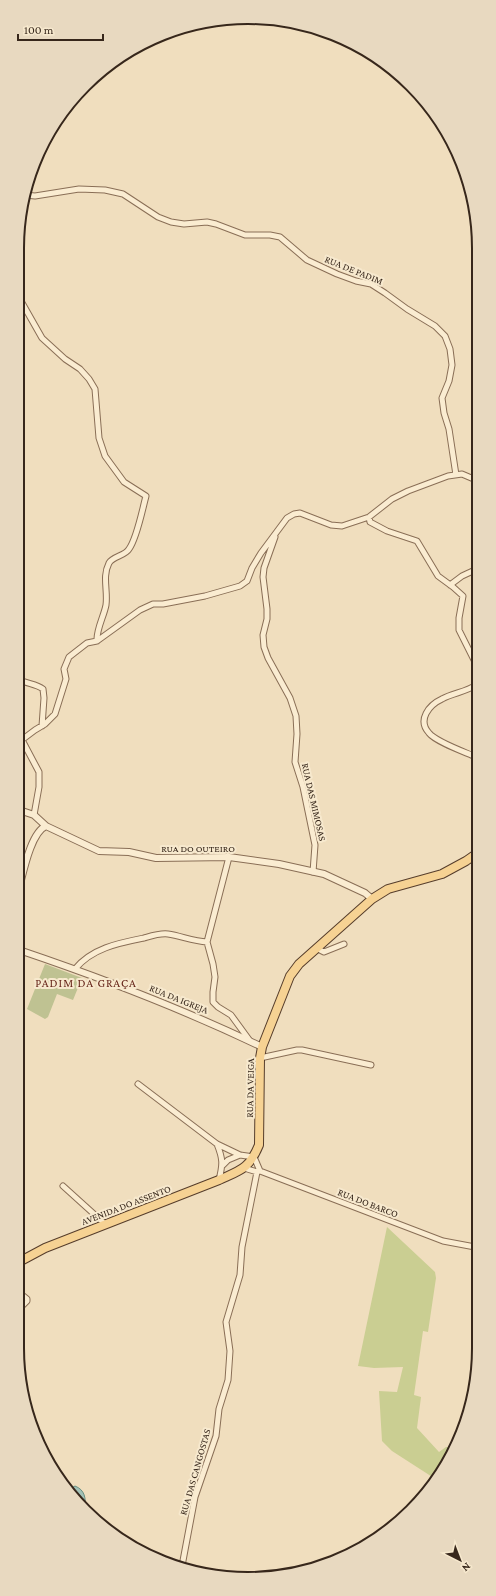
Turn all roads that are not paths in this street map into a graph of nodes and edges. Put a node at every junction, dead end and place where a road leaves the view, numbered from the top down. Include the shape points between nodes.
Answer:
1 (30, 196) edge
2 (24, 306) edge
3 (456, 475) junction
4 (472, 478) edge
5 (369, 517) junction
6 (278, 530) junction
7 (472, 572) edge
8 (450, 585) junction
9 (97, 641) junction
10 (472, 656) edge
11 (24, 682) edge
12 (472, 687) edge
13 (42, 726) junction
14 (24, 739) edge
15 (24, 746) edge
16 (472, 755) edge
17 (24, 813) edge
18 (34, 815) junction
19 (46, 826) junction
20 (229, 857) junction
21 (472, 857) edge
22 (24, 871) edge
23 (313, 872) junction
24 (372, 899) junction
25 (207, 942) junction
26 (344, 944) dead end
27 (316, 948) junction
28 (24, 952) edge
29 (75, 968) junction
30 (250, 1041) junction
31 (262, 1047) junction
32 (260, 1058) junction
33 (371, 1066) dead end
34 (138, 1084) dead end
35 (217, 1144) junction
36 (240, 1155) junction
37 (254, 1157) junction
38 (223, 1165) junction
39 (244, 1168) junction
40 (258, 1171) junction
41 (219, 1180) junction
42 (63, 1186) dead end
43 (105, 1224) junction
44 (472, 1246) edge
45 (24, 1259) edge
46 (24, 1297) edge
47 (24, 1304) edge
48 (183, 1562) edge

1 - 3 street, RUA DE PADIM via 79,189 123,194 171,222 207,222 245,235 270,235 280,238 307,260 337,274 371,284 385,292 435,326 445,336 452,365 442,398
2 - 9 street via 42,338 65,359 80,368 89,379 94,389 99,438 106,456 124,482 146,496 134,541 128,551 110,560 105,573 106,603
3 - 4 street via 462,474
3 - 5 street via 408,491 392,499
5 - 6 street via 342,526 331,525 300,513 287,518
5 - 8 street via 370,522 387,531 417,541 438,576
6 - 9 street via 252,568 247,581 240,586 205,596 152,604
6 - 23 street, RUA DAS MIMOSAS via 264,568 267,609 264,648 290,698 296,716 295,762 315,845
7 - 8 street
8 - 10 street via 464,596 459,630
9 - 13 street via 87,643 69,657 64,669 66,679 55,714
11 - 13 street via 43,689
12 - 16 street via 440,699 424,717 429,733
13 - 14 street
15 - 18 street via 39,772
17 - 18 street
18 - 19 street, RUA DO OUTEIRO
19 - 20 street, RUA DO OUTEIRO via 106,853 129,852 156,858
19 - 22 street via 40,829 34,838
20 - 23 street, RUA DO OUTEIRO
20 - 25 street
21 - 24 main road, RUA DA VEIGA via 442,874 388,889
23 - 24 street, RUA DO OUTEIRO via 324,874 365,893
24 - 27 main road, RUA DA VEIGA
25 - 29 street via 167,934 156,935 107,947 83,959
25 - 30 street via 214,964 213,1002 231,1015
26 - 27 street via 324,952
27 - 31 main road, RUA DA VEIGA via 290,976
28 - 29 street, RUA DA IGREJA
29 - 30 street, RUA DA IGREJA via 200,1017
30 - 31 street, RUA DA IGREJA
31 - 32 main road, RUA DA VEIGA
32 - 33 street via 302,1050
32 - 37 main road, RUA DA VEIGA via 258,1145
34 - 35 street
35 - 36 street
35 - 38 street via 222,1154
36 - 37 street
36 - 38 street
37 - 39 main road
37 - 40 street
38 - 41 street
39 - 40 street, RUA DO BARCO
39 - 41 main road, AVENIDA DO ASSENTO
40 - 44 street, RUA DO BARCO via 443,1241
40 - 48 street, RUA DAS CANGOSTAS via 242,1247 240,1275 226,1322 230,1351 228,1380 219,1409 216,1436 195,1497
41 - 43 main road, AVENIDA DO ASSENTO
42 - 43 street
43 - 45 main road, AVENIDA DO ASSENTO
46 - 47 street via 27,1299

